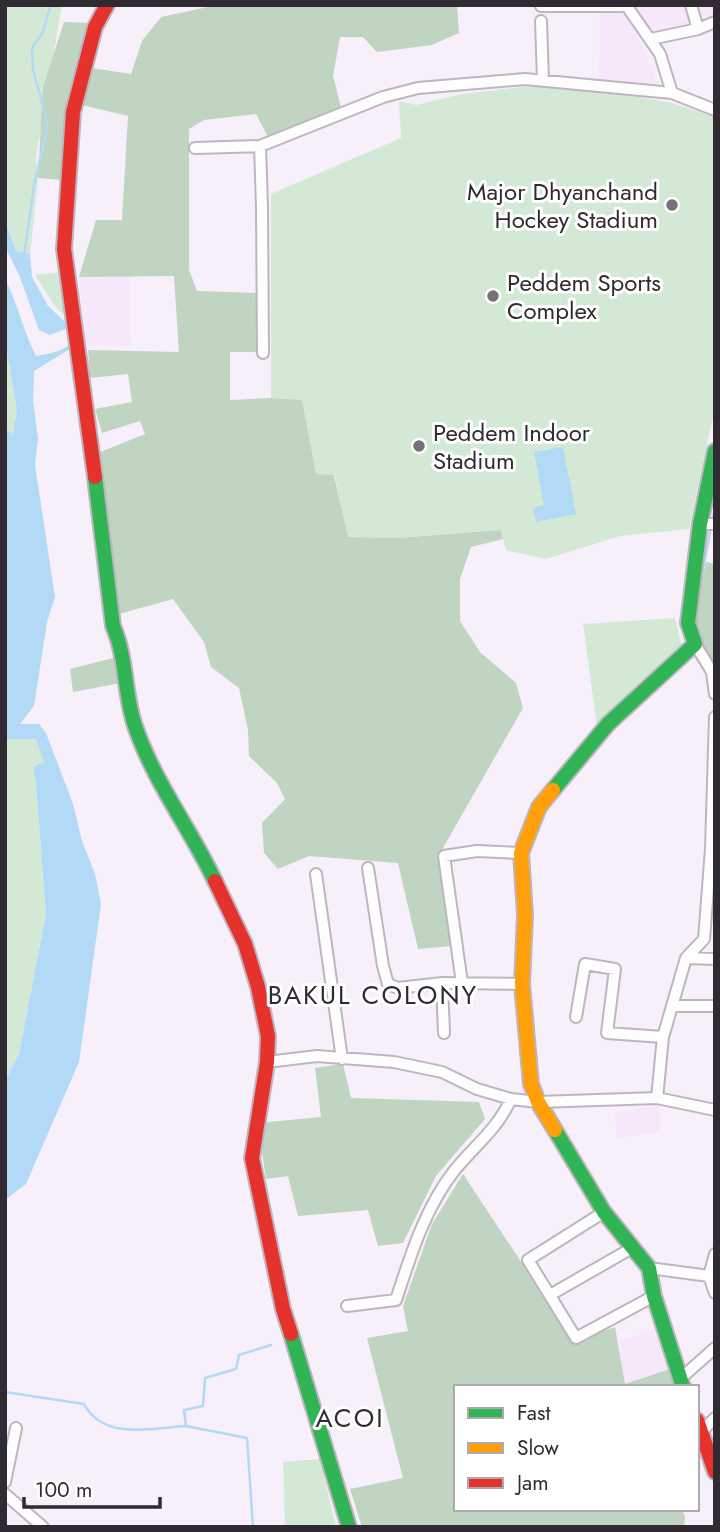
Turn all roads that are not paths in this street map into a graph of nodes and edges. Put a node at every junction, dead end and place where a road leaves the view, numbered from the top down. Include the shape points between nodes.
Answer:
1 (107, 5) edge
2 (541, 5) edge
3 (691, 5) edge
4 (627, 6) edge
5 (541, 21) dead end
6 (715, 22) edge
7 (698, 29) junction
8 (651, 39) junction
9 (543, 79) junction
10 (672, 93) junction
11 (715, 110) edge
12 (260, 146) junction
13 (195, 148) dead end
14 (263, 354) dead end
15 (715, 451) edge
16 (707, 524) edge
17 (695, 644) junction
18 (715, 694) edge
19 (715, 717) edge
20 (713, 849) edge
21 (521, 853) junction
22 (368, 868) dead end
23 (316, 874) dead end
24 (686, 958) junction
25 (715, 959) edge
26 (442, 983) junction
27 (463, 983) junction
28 (522, 984) junction
29 (673, 1006) junction
30 (715, 1006) edge
31 (576, 1017) dead end
32 (444, 1033) dead end
33 (663, 1037) junction
34 (342, 1059) junction
35 (267, 1062) junction
36 (657, 1098) junction
37 (511, 1099) junction
38 (538, 1102) junction
39 (715, 1110) edge
40 (604, 1212) junction
41 (632, 1248) junction
42 (715, 1254) edge
43 (649, 1268) junction
44 (712, 1277) edge
45 (715, 1293) edge
46 (550, 1295) junction
47 (654, 1296) junction
48 (347, 1306) dead end
49 (715, 1348) edge
50 (682, 1383) edge
51 (715, 1418) edge
52 (699, 1425) edge
53 (16, 1428) dead end
54 (715, 1472) edge
55 (5, 1482) edge
56 (5, 1494) edge
57 (43, 1527) edge
58 (349, 1527) edge

1 - 35 street via 95,27 74,111 64,249 113,626 121,645 134,724 156,777 200,850 245,944 268,1036
2 - 4 street
3 - 7 street
4 - 8 street
5 - 9 street
6 - 7 street
7 - 8 street
8 - 10 street
9 - 10 street
9 - 12 street via 418,88 383,97
10 - 11 street
12 - 13 street
12 - 14 street
15 - 16 street
16 - 17 street via 688,624
17 - 18 street via 712,672
17 - 21 street via 608,724 539,807
19 - 20 street
20 - 24 street via 704,939
21 - 27 street via 477,850 444,856
21 - 28 street via 525,915
22 - 26 street via 388,984 398,988
23 - 34 street
24 - 25 street
24 - 29 street
26 - 27 street
26 - 32 street
27 - 28 street
28 - 38 street via 531,1084
29 - 30 street
29 - 33 street
31 - 33 street via 585,964 615,969 607,1033
33 - 36 street
34 - 35 street via 317,1056
34 - 37 street via 394,1062 442,1072
35 - 58 street via 251,1158 283,1309
36 - 38 street
36 - 39 street
37 - 38 street
37 - 48 street via 500,1121 453,1173 434,1204 396,1300
38 - 40 street
40 - 41 street
40 - 46 street via 528,1259
41 - 43 street
41 - 46 street
42 - 44 street
43 - 44 street
43 - 47 street
44 - 45 street
46 - 47 street via 576,1338
47 - 50 street
49 - 50 street
51 - 52 street
52 - 54 street
53 - 55 street
56 - 57 street

